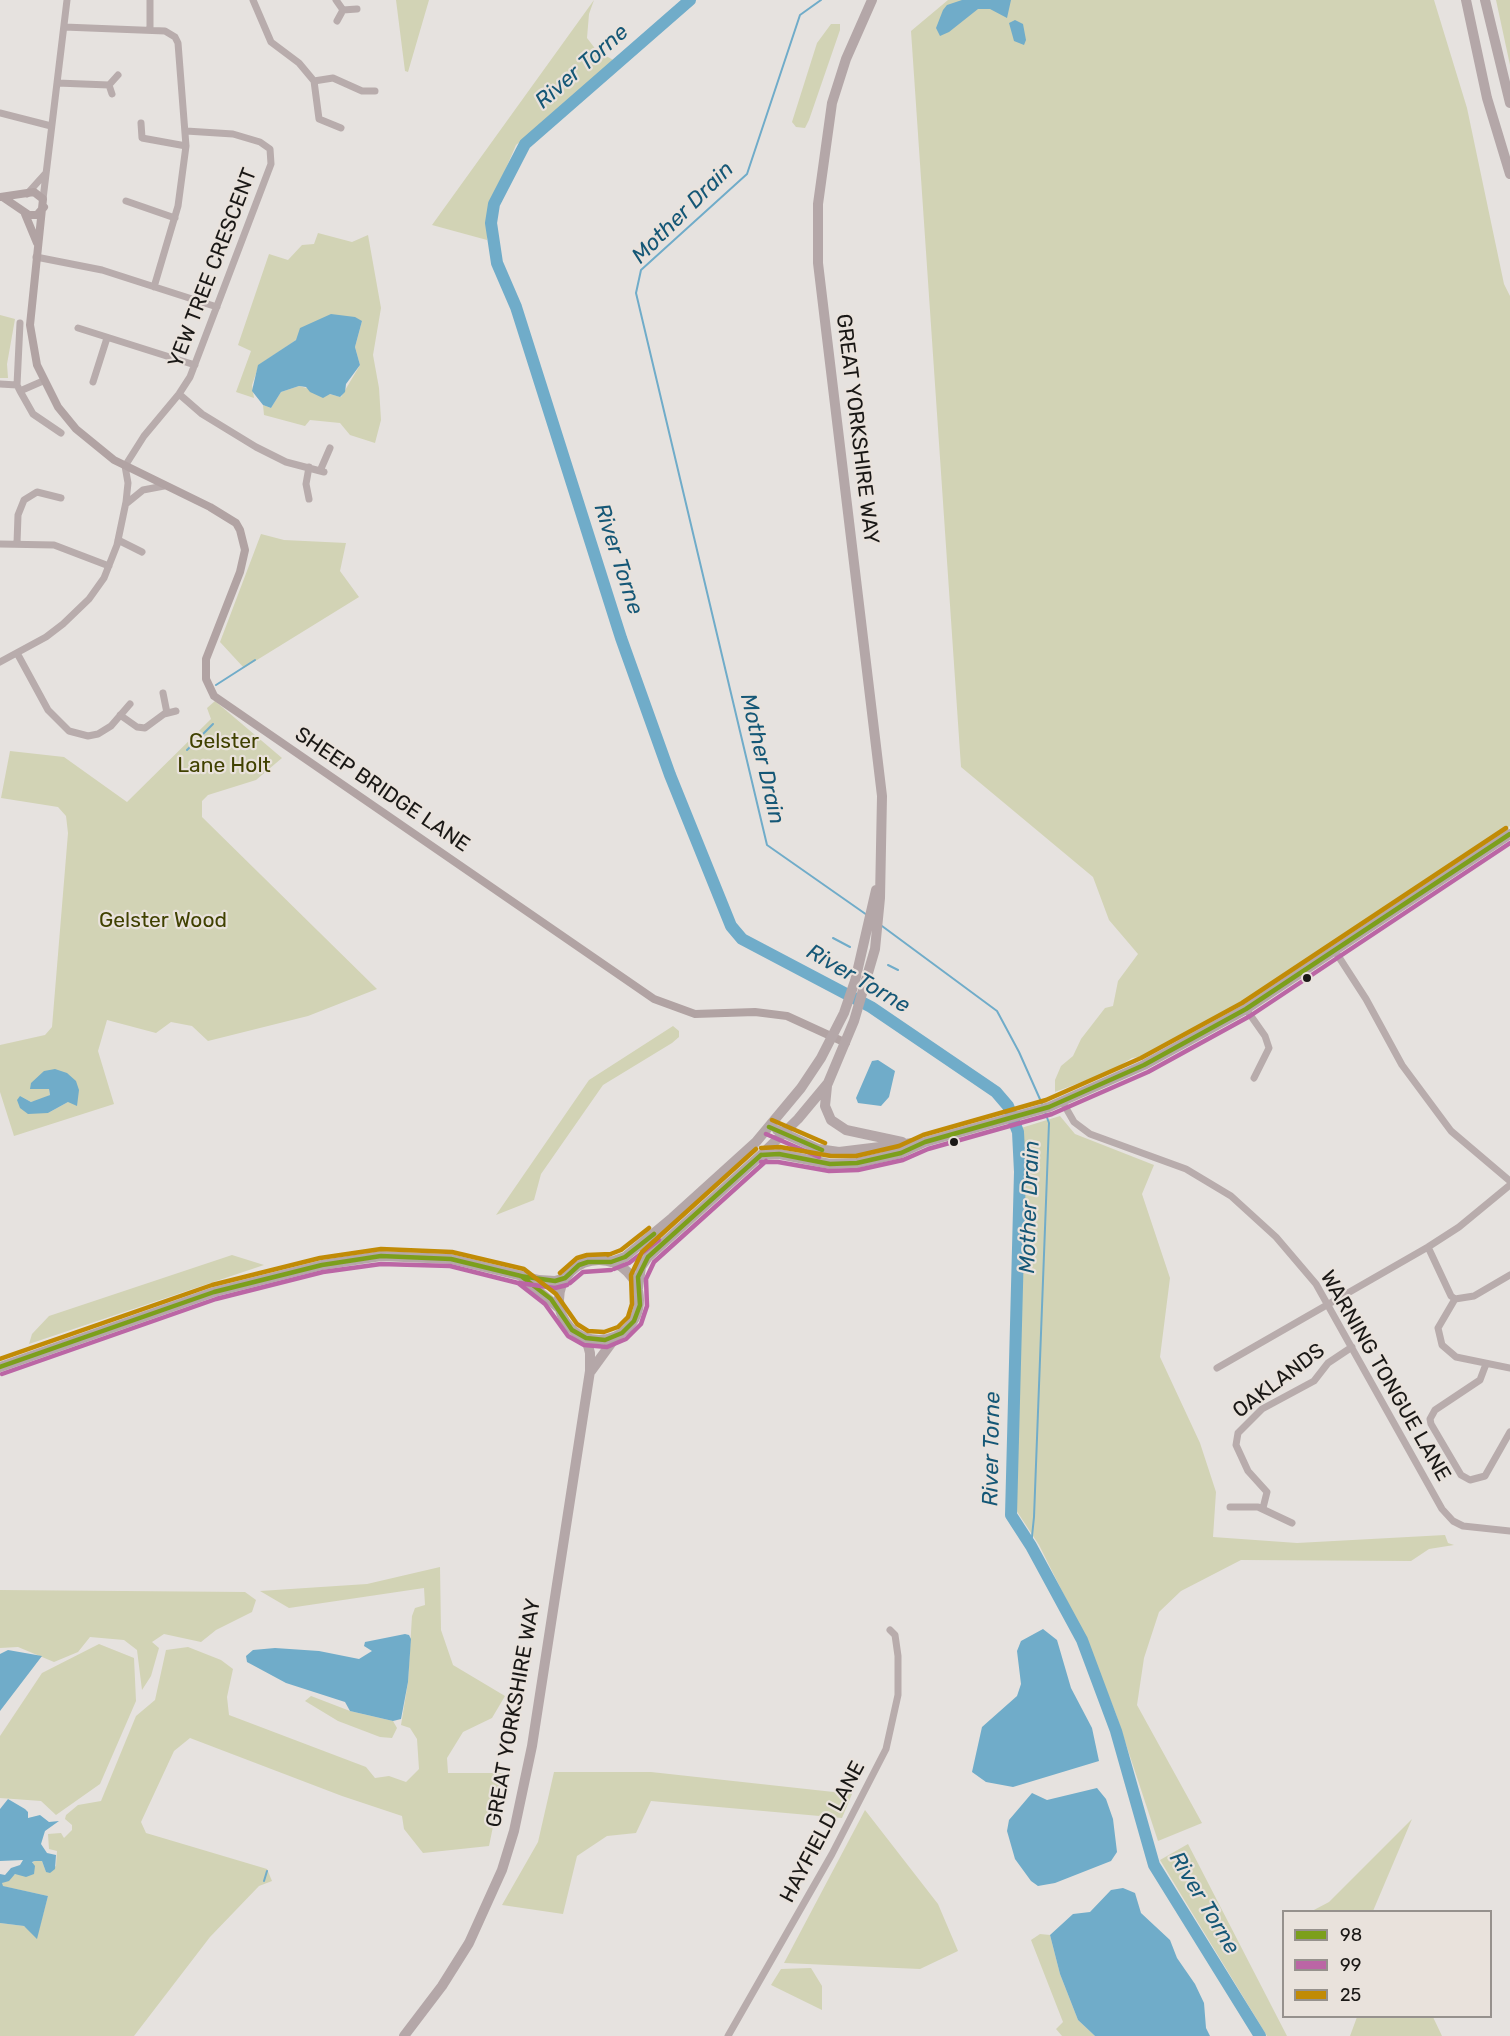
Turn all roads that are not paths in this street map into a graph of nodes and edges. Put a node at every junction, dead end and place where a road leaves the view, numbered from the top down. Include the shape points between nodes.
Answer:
1 (67, 0) edge
2 (150, 0) edge
3 (253, 0) edge
4 (336, 0) edge
5 (872, 0) edge
6 (1466, 0) edge
7 (1485, 0) edge
8 (357, 9) dead end
9 (343, 10) junction
10 (337, 21) dead end
11 (64, 27) junction
12 (150, 30) junction
13 (118, 75) dead end
14 (314, 81) junction
15 (57, 83) junction
16 (109, 85) junction
17 (111, 94) dead end
18 (366, 101) dead end
19 (1510, 103) edge
20 (0, 113) edge
21 (141, 123) dead end
22 (51, 126) junction
23 (341, 128) dead end
24 (186, 131) junction
25 (186, 146) junction
26 (45, 174) junction
27 (1510, 174) edge
28 (26, 194) junction
29 (2, 197) edge
30 (126, 201) dead end
31 (44, 203) junction
32 (24, 212) junction
33 (175, 218) junction
34 (38, 246) junction
35 (36, 257) junction
36 (154, 286) junction
37 (217, 307) junction
38 (20, 324) dead end
39 (78, 328) dead end
40 (106, 338) junction
41 (195, 365) junction
42 (43, 381) junction
43 (93, 382) dead end
44 (0, 384) edge
45 (19, 388) junction
46 (179, 394) junction
47 (61, 434) dead end
48 (330, 448) dead end
49 (125, 466) junction
50 (309, 467) junction
51 (164, 486) junction
52 (309, 499) dead end
53 (53, 504) dead end
54 (126, 505) junction
55 (118, 540) junction
56 (17, 543) junction
57 (0, 544) edge
58 (142, 552) dead end
59 (110, 566) junction
60 (17, 653) junction
61 (0, 662) edge
62 (163, 693) dead end
63 (130, 704) dead end
64 (176, 711) dead end
65 (167, 713) junction
66 (120, 715) junction
67 (1510, 834) edge
68 (875, 910) junction
69 (1335, 951) junction
70 (1246, 1009) junction
71 (832, 1036) junction
72 (846, 1043) junction
73 (1254, 1078) dead end
74 (828, 1083) junction
75 (1062, 1101) junction
76 (769, 1127) junction
77 (780, 1136) junction
78 (905, 1142) junction
79 (925, 1142) junction
80 (761, 1155) junction
81 (794, 1156) junction
82 (1510, 1183) edge
83 (1428, 1247) junction
84 (611, 1262) junction
85 (1510, 1275) edge
86 (521, 1276) junction
87 (565, 1278) junction
88 (638, 1288) junction
89 (1455, 1299) junction
90 (1329, 1306) junction
91 (560, 1309) junction
92 (586, 1338) junction
93 (615, 1338) junction
94 (1352, 1347) junction
95 (1486, 1364) junction
96 (0, 1367) edge
97 (1217, 1368) dead end
98 (1510, 1368) edge
99 (590, 1371) junction
100 (1510, 1432) edge
101 (1230, 1507) dead end
102 (1263, 1508) junction
103 (1292, 1523) dead end
104 (1510, 1531) edge
105 (890, 1629) dead end
106 (404, 2036) edge
107 (728, 2036) edge

1 - 11 street
2 - 12 street
3 - 14 street via 271,42 299,63
4 - 9 street
5 - 68 highway, GREAT YORKSHIRE WAY via 832,103 818,204 818,263 882,796 881,869
6 - 27 highway via 1487,98
7 - 19 highway
8 - 9 street
9 - 10 street
11 - 12 street
11 - 15 street
12 - 24 street via 165,31 175,38 181,56
13 - 16 street
14 - 18 street via 333,78 371,92
14 - 23 street via 319,119
15 - 16 street
15 - 22 street
16 - 17 street
20 - 22 street
21 - 25 street via 142,138
22 - 26 street
24 - 25 street
24 - 37 street, YEW TREE CRESCENT via 240,136 260,142 272,154
25 - 33 street
26 - 28 street
26 - 31 street
28 - 29 main road
28 - 31 main road via 37,193
28 - 32 main road via 20,203
29 - 32 main road
30 - 33 street
31 - 32 main road via 37,215
31 - 34 main road, SHEEP BRIDGE LANE
32 - 34 main road
33 - 36 street
34 - 35 main road, SHEEP BRIDGE LANE
35 - 36 street via 102,270
35 - 42 main road, SHEEP BRIDGE LANE via 30,325
36 - 37 street
37 - 41 street, YEW TREE CRESCENT
38 - 45 street
39 - 40 street
40 - 41 street
40 - 43 street
41 - 46 street, YEW TREE CRESCENT
42 - 45 street
42 - 49 main road, SHEEP BRIDGE LANE via 76,429
44 - 45 street
45 - 47 street via 33,414
46 - 49 street, YEW TREE CRESCENT
46 - 50 street via 202,414 256,447 286,462
48 - 50 street via 322,471
49 - 51 main road, SHEEP BRIDGE LANE
49 - 54 street
50 - 52 street
51 - 54 street via 143,490
51 - 71 main road, SHEEP BRIDGE LANE via 228,517 244,539 240,572 206,659 206,679 214,696 654,999 695,1014 755,1012 787,1016
53 - 56 street via 58,497 37,492 24,500 18,515
54 - 55 street
55 - 58 street
55 - 59 street
56 - 57 street
56 - 59 street via 54,544
59 - 60 street via 99,587 76,613 46,637
60 - 61 street
60 - 66 street via 48,710 69,731 88,736 98,734
62 - 65 street
63 - 66 street
64 - 65 street
65 - 66 street via 145,728 136,727
67 - 69 highway
68 - 71 highway, GREAT YORKSHIRE WAY via 855,981
68 - 72 highway, GREAT YORKSHIRE WAY via 878,931 867,982
69 - 70 highway
69 - 82 street via 1402,1065 1451,1131
70 - 73 street via 1269,1048
70 - 75 highway via 1144,1065
71 - 72 main road, SHEEP BRIDGE LANE
71 - 76 highway, GREAT YORKSHIRE WAY via 801,1088
72 - 74 highway, GREAT YORKSHIRE WAY
74 - 77 highway, GREAT YORKSHIRE WAY
74 - 78 highway via 825,1106 831,1120 846,1130
75 - 79 highway via 1037,1112
75 - 90 street, WARNING TONGUE LANE via 1074,1122 1090,1134 1186,1169 1231,1196 1305,1268
76 - 77 highway
76 - 84 highway, GREAT YORKSHIRE WAY via 672,1218 625,1257
77 - 78 highway via 840,1152
77 - 80 highway, GREAT YORKSHIRE WAY
77 - 81 highway
78 - 79 highway
79 - 81 highway via 901,1153 844,1165
80 - 81 highway
80 - 88 highway, GREAT YORKSHIRE WAY via 648,1257 641,1267
82 - 83 street via 1459,1227
83 - 89 street
83 - 90 street
84 - 87 highway via 588,1262
84 - 88 highway via 628,1272
85 - 89 street via 1474,1296
86 - 87 highway via 555,1281
86 - 91 highway
86 - 96 highway via 451,1259 419,1256 381,1256 322,1265 194,1298
87 - 91 highway
88 - 93 highway via 640,1305 634,1321
89 - 95 street via 1438,1328 1442,1345 1456,1358
90 - 94 street, WARNING TONGUE LANE
90 - 97 street
91 - 92 highway via 572,1330
92 - 93 highway
92 - 99 highway, GREAT YORKSHIRE WAY
93 - 99 highway, GREAT YORKSHIRE WAY
94 - 102 street, OAKLANDS via 1328,1363 1314,1381 1262,1409 1238,1433 1236,1445 1248,1471 1267,1492
94 - 104 street, WARNING TONGUE LANE via 1448,1516 1472,1529
95 - 98 street
95 - 100 street via 1480,1380 1435,1410 1431,1424 1461,1475 1470,1480 1485,1476
99 - 106 highway, GREAT YORKSHIRE WAY via 532,1746 514,1831 502,1870 469,1944
101 - 102 street
102 - 103 street
105 - 107 street, HAYFIELD LANE via 895,1635 898,1656 898,1695 886,1749 832,1854

